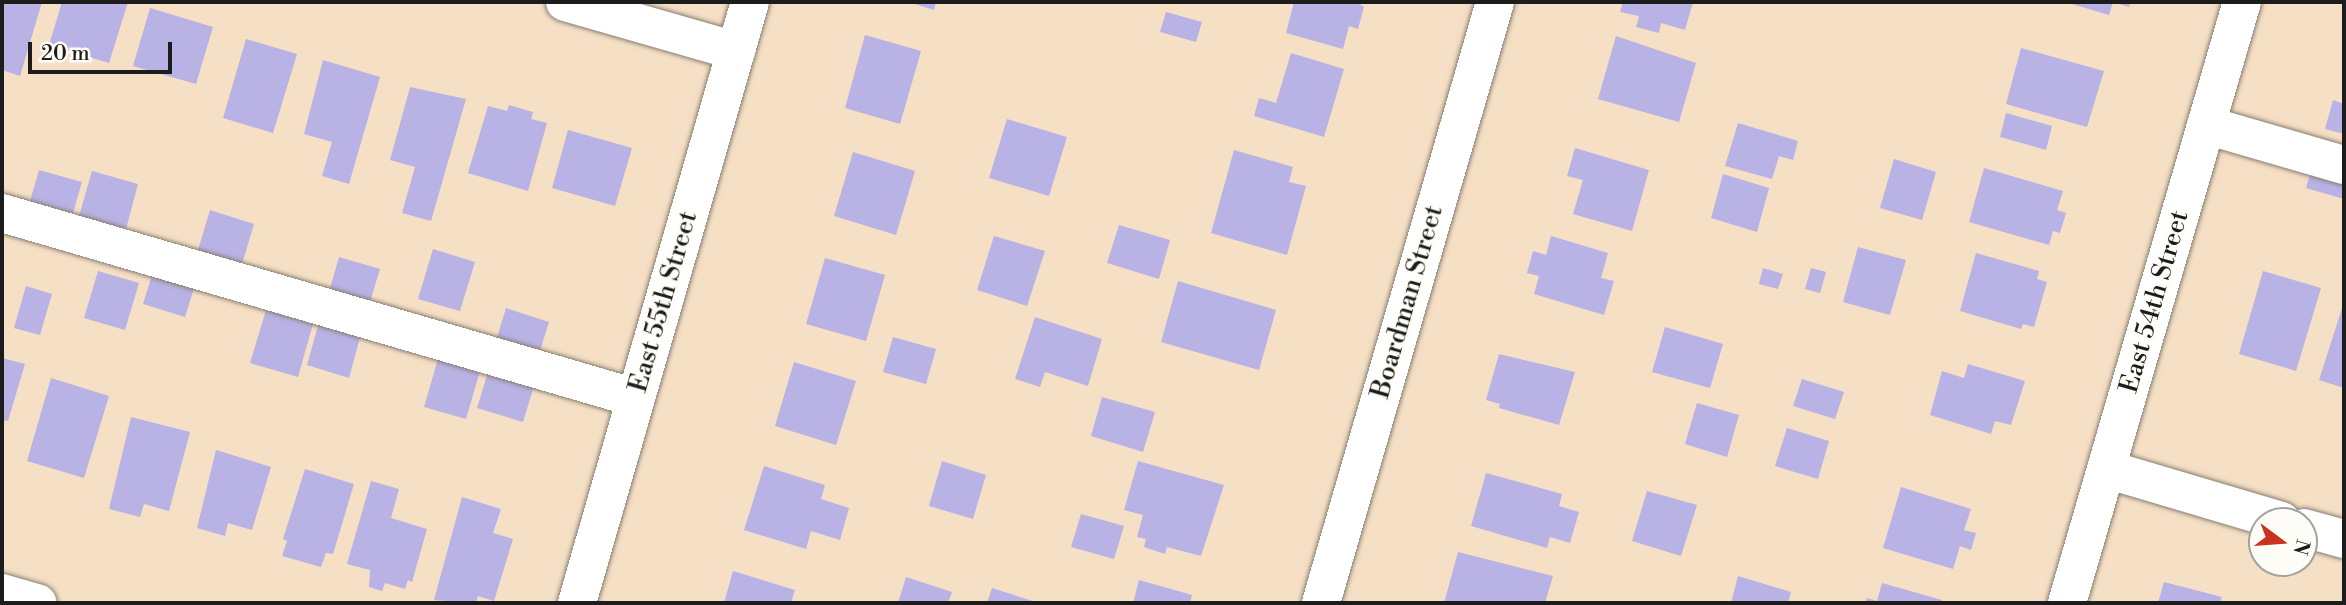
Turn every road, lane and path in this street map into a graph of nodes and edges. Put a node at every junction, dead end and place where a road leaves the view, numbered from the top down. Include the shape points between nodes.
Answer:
1 (565, 2) edge
2 (750, 2) edge
3 (1495, 2) edge
4 (2242, 2) edge
5 (736, 51) junction
6 (2206, 125) junction
7 (2344, 165) edge
8 (2, 213) edge
9 (636, 398) junction
10 (2106, 469) junction
11 (2248, 511) edge
12 (2318, 532) edge
13 (2344, 539) edge
14 (2, 593) edge
15 (38, 603) edge
16 (578, 603) edge
17 (1321, 603) edge
18 (2067, 603) edge

1 - 5 street
2 - 5 street, East 55th Street
3 - 17 street, Boardman Street
4 - 6 street, East 54th Street
5 - 9 street, East 55th Street
6 - 7 street
6 - 10 street, East 54th Street
8 - 9 street
9 - 16 street, East 55th Street
10 - 11 street
10 - 18 street, East 54th Street
12 - 13 street
14 - 15 street

